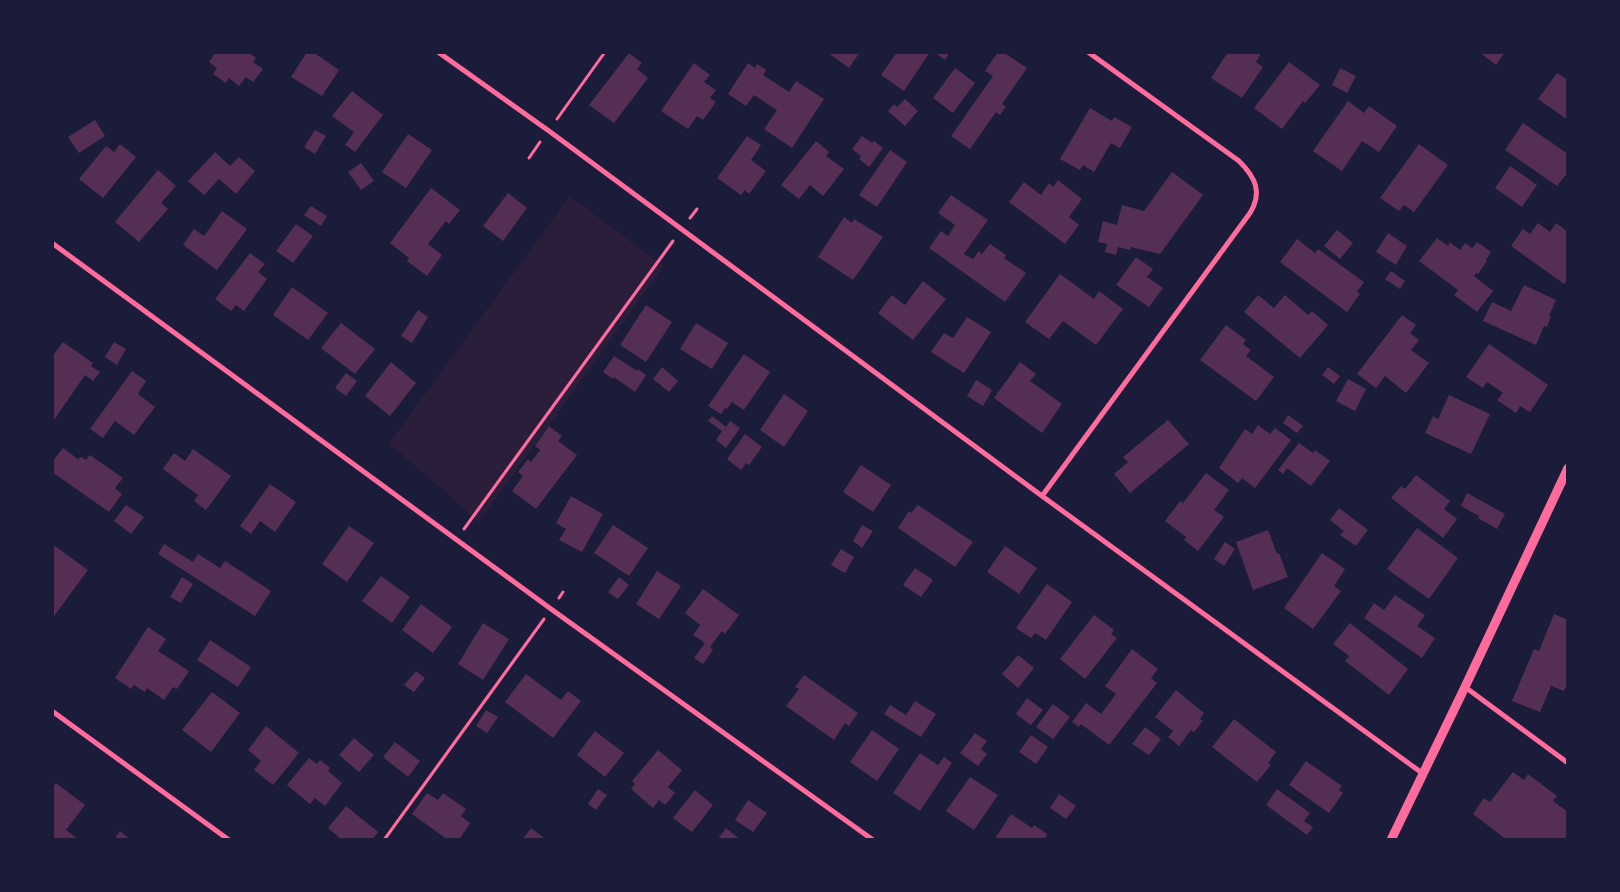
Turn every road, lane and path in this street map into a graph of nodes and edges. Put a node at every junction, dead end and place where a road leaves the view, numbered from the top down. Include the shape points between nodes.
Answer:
1 (438, 52) edge
2 (605, 52) edge
3 (1088, 52) edge
4 (563, 111) dead end
5 (52, 243) edge
6 (663, 256) dead end
7 (1568, 468) edge
8 (1042, 496) junction
9 (472, 519) dead end
10 (541, 624) dead end
11 (1465, 687) junction
12 (52, 710) edge
13 (1568, 763) edge
14 (1422, 773) junction
15 (229, 840) edge
16 (384, 840) edge
17 (873, 840) edge
18 (1391, 840) edge

1 - 8 street
2 - 4 path
3 - 8 street via 1238,161 1249,171 1257,194 1250,213
5 - 17 street via 551,609
6 - 9 path
7 - 11 street
8 - 14 street
10 - 16 path
11 - 13 street
11 - 14 street
12 - 15 street
14 - 18 street

